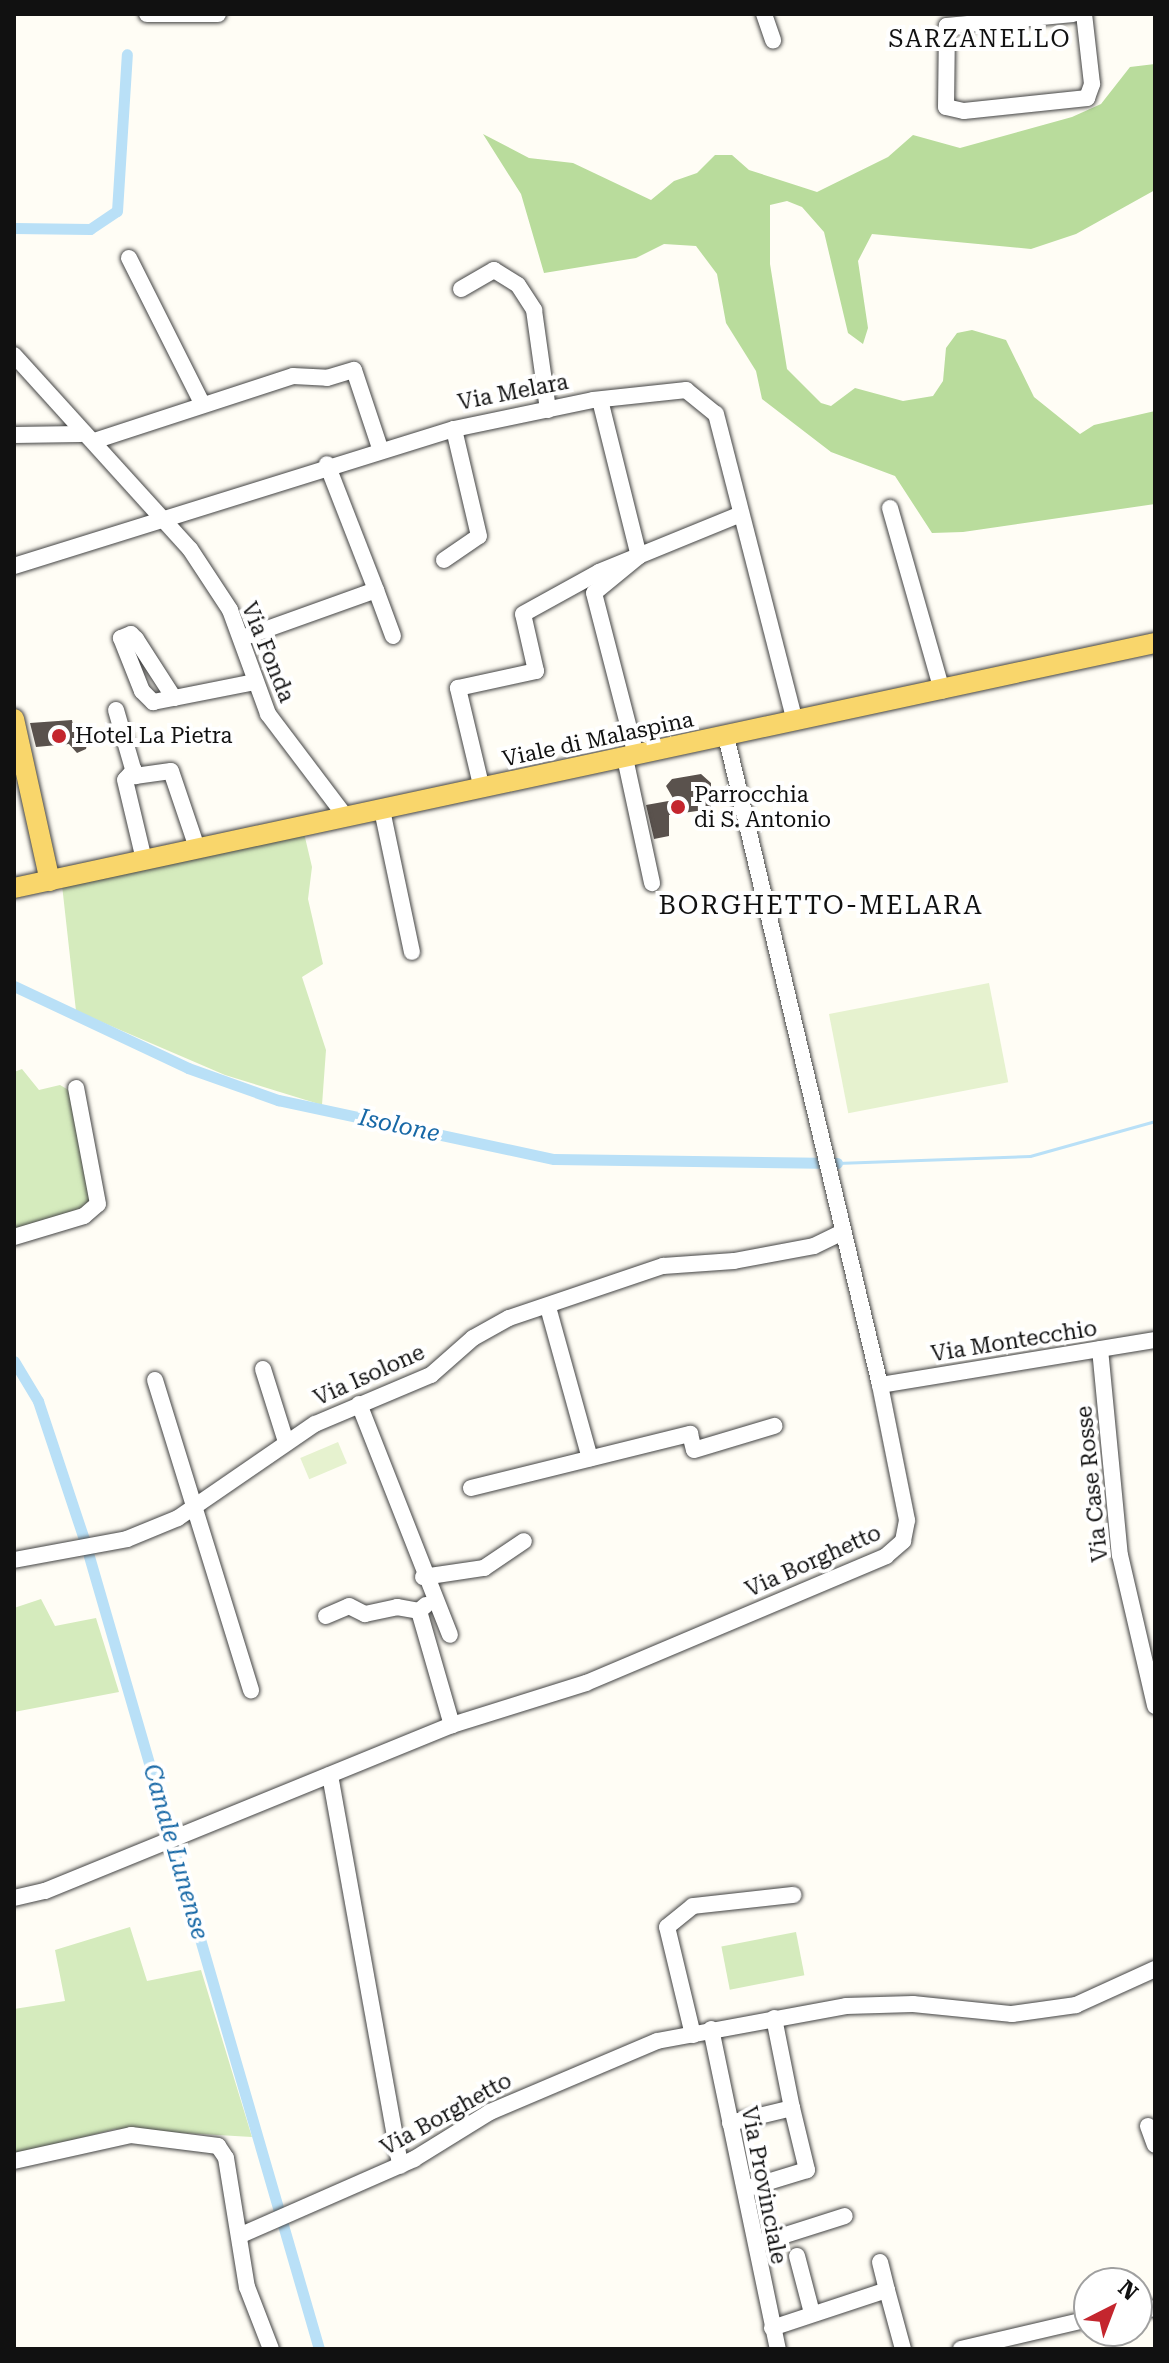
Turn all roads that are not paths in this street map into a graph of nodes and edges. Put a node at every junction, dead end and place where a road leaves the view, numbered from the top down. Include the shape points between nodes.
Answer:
1 (147, 14) edge
2 (218, 14) edge
3 (764, 14) edge
4 (1073, 14) edge
5 (1084, 14) edge
6 (773, 40) dead end
7 (129, 258) dead end
8 (461, 289) dead end
9 (14, 355) edge
10 (600, 400) junction
11 (202, 403) junction
12 (548, 410) junction
13 (454, 429) junction
14 (14, 435) edge
15 (88, 438) junction
16 (380, 448) junction
17 (327, 464) junction
18 (890, 508) dead end
19 (739, 515) junction
20 (164, 518) junction
21 (639, 556) junction
22 (444, 560) dead end
23 (14, 566) edge
24 (376, 590) junction
25 (393, 636) dead end
26 (242, 638) junction
27 (1155, 643) edge
28 (255, 682) junction
29 (942, 691) junction
30 (174, 698) dead end
31 (116, 710) dead end
32 (14, 719) edge
33 (795, 721) junction
34 (726, 736) junction
35 (631, 757) junction
36 (134, 770) junction
37 (482, 789) junction
38 (382, 810) junction
39 (346, 817) junction
40 (197, 848) junction
41 (144, 860) junction
42 (50, 881) junction
43 (652, 883) dead end
44 (14, 888) edge
45 (412, 952) dead end
46 (76, 1088) dead end
47 (843, 1232) junction
48 (14, 1237) edge
49 (548, 1307) junction
50 (1155, 1340) edge
51 (1100, 1349) junction
52 (263, 1369) dead end
53 (155, 1380) dead end
54 (880, 1385) junction
55 (359, 1404) junction
56 (774, 1426) dead end
57 (286, 1442) junction
58 (590, 1458) junction
59 (471, 1488) dead end
60 (198, 1505) junction
61 (524, 1541) dead end
62 (14, 1560) edge
63 (423, 1577) junction
64 (433, 1599) junction
65 (419, 1611) junction
66 (326, 1616) dead end
67 (450, 1635) dead end
68 (251, 1690) dead end
69 (1155, 1706) edge
70 (452, 1725) junction
71 (330, 1775) junction
72 (793, 1895) dead end
73 (14, 1898) edge
74 (1155, 1969) edge
75 (774, 2018) junction
76 (711, 2029) junction
77 (693, 2035) junction
78 (792, 2108) junction
79 (730, 2123) junction
80 (1148, 2126) dead end
81 (1155, 2145) edge
82 (14, 2161) edge
83 (400, 2166) junction
84 (745, 2189) junction
85 (845, 2216) dead end
86 (241, 2235) junction
87 (757, 2244) junction
88 (797, 2256) dead end
89 (880, 2262) dead end
90 (887, 2290) junction
91 (812, 2313) junction
92 (1073, 2323) edge
93 (772, 2328) junction
94 (271, 2349) edge
95 (778, 2349) edge
96 (903, 2349) edge
97 (961, 2349) edge

1 - 2 street
3 - 6 street
4 - 5 street via 947,26 946,107 964,111 1087,98 1092,84
7 - 11 street
8 - 12 street via 494,270 518,285 534,310
9 - 15 street, Via Fonda
10 - 12 street, Via Melara
10 - 19 street, Via Melara via 686,390 716,414
10 - 21 street
11 - 15 street
11 - 16 street via 293,376 327,378 354,370
12 - 13 street, Via Melara
13 - 16 street, Via Melara
13 - 22 street via 479,536
14 - 15 street
15 - 20 street, Via Fonda
16 - 17 street, Via Melara
17 - 20 street, Via Melara
17 - 24 street
18 - 29 street
19 - 21 street
19 - 33 street, Via Melara
20 - 23 street, Via Melara
20 - 26 street, Via Fonda via 214,584
21 - 35 street via 594,593
21 - 37 street via 523,614 536,671 458,688
24 - 25 street
24 - 26 street
26 - 28 street, Via Fonda
27 - 29 main road, Viale di Malaspina
28 - 30 street
28 - 39 street, Via Fonda via 278,731
29 - 33 main road, Viale di Malaspina
31 - 36 street
32 - 42 main road
33 - 34 main road, Viale di Malaspina
34 - 35 main road, Viale di Malaspina
34 - 47 street, Via Borghetto
35 - 37 main road, Viale di Malaspina
35 - 43 street
36 - 40 street via 135,776 171,771
36 - 41 street via 125,780
37 - 38 main road, Viale di Malaspina
38 - 39 main road, Viale di Malaspina
38 - 45 street
39 - 40 main road, Viale di Malaspina
40 - 41 main road, Viale di Malaspina
41 - 42 main road, Viale di Malaspina
42 - 44 main road, Viale di Malaspina
46 - 48 street via 98,1204 84,1216
47 - 49 street, Via Isolone via 814,1246 734,1261 663,1266
47 - 54 street, Via Borghetto
49 - 55 street, Via Isolone via 487,1329 431,1375
49 - 58 street
50 - 51 street, Via Montecchio
51 - 54 street, Via Montecchio
51 - 69 street, Via Case Rosse via 1120,1555
52 - 57 street
53 - 60 street
54 - 70 street, Via Borghetto via 907,1520 896,1550 537,1702
55 - 57 street, Via Isolone
55 - 63 street
56 - 58 street via 694,1450 690,1434
57 - 60 street, Via Isolone
58 - 59 street
60 - 62 street, Via Isolone via 160,1527
60 - 68 street
61 - 63 street via 484,1568
63 - 64 street
64 - 65 street
64 - 67 street
65 - 66 street via 397,1607 365,1614 349,1606
65 - 70 street
70 - 71 street, Via Borghetto
71 - 73 street, Via Borghetto via 45,1891
71 - 83 street
72 - 77 street via 693,1906 667,1927
74 - 75 street, Via Borghetto via 1076,2005 1025,2012 913,2004
75 - 76 street, Via Borghetto
75 - 78 street
76 - 77 street, Via Borghetto
76 - 79 street, Via Provinciale
77 - 83 street, Via Borghetto via 621,2053 490,2112
78 - 79 street
78 - 84 street via 807,2170
79 - 84 street, Via Provinciale
80 - 81 street
82 - 86 street via 131,2135 210,2142 226,2158
83 - 86 street, Via Borghetto
84 - 87 street, Via Provinciale
85 - 87 street
86 - 94 street via 247,2287
87 - 93 street, Via Provinciale
88 - 91 street
89 - 90 street
90 - 91 street
90 - 96 street
91 - 93 street
92 - 97 street
93 - 95 street, Via Provinciale

